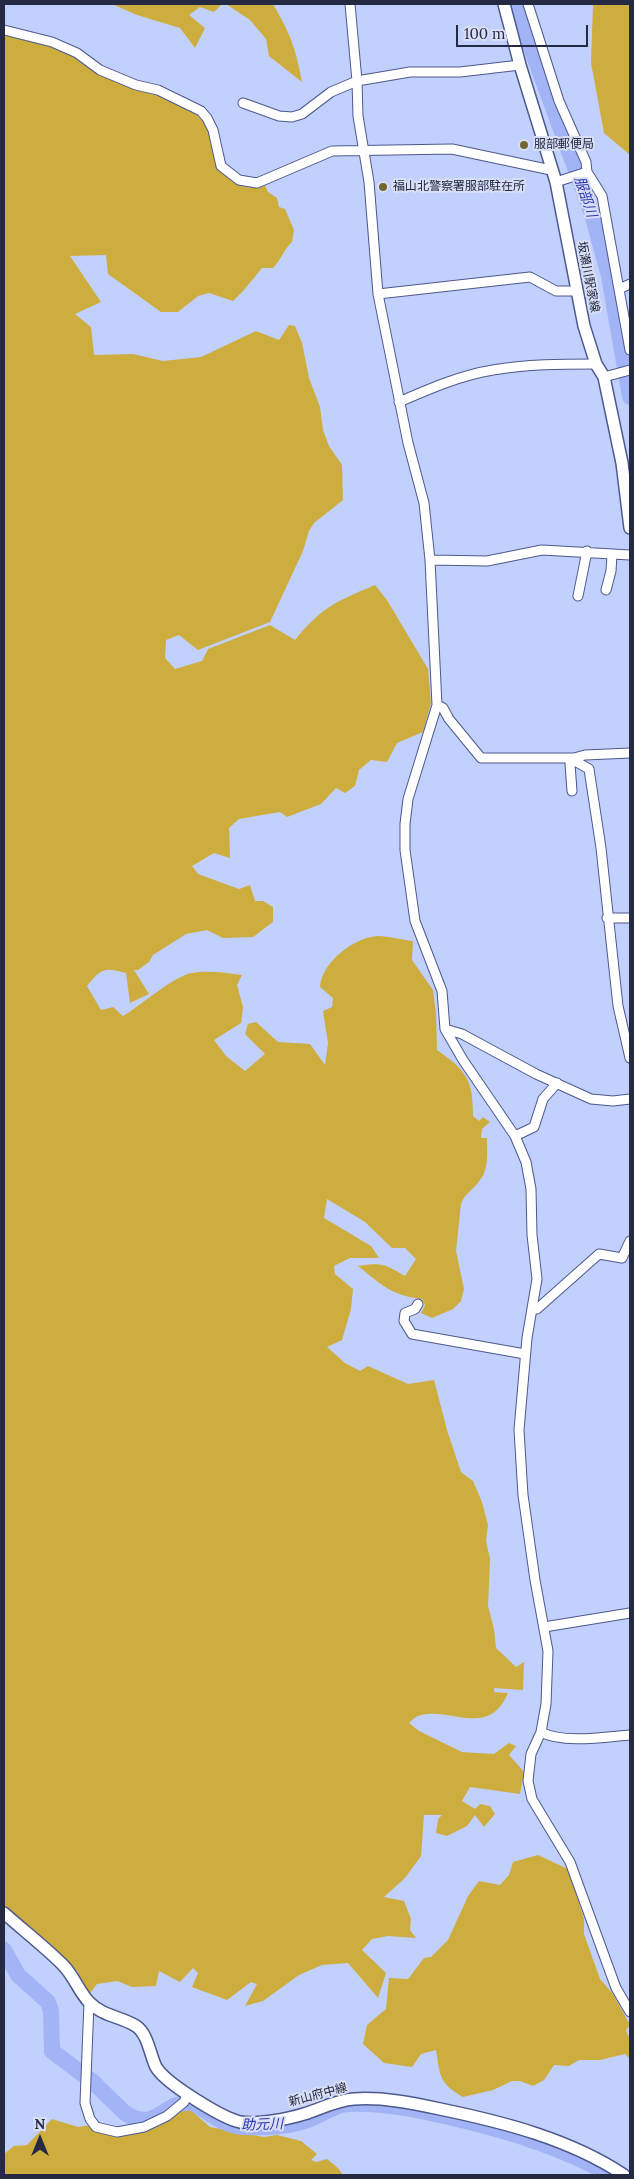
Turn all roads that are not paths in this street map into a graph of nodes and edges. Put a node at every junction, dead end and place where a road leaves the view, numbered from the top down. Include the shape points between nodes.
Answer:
1 (350, 4) edge
2 (504, 4) edge
3 (528, 4) edge
4 (4, 30) edge
5 (520, 65) junction
6 (357, 81) junction
7 (243, 103) dead end
8 (364, 150) junction
9 (551, 170) junction
10 (585, 173) junction
11 (560, 181) junction
12 (630, 284) edge
13 (619, 289) junction
14 (577, 291) junction
15 (378, 294) junction
16 (630, 350) edge
17 (596, 364) junction
18 (630, 370) edge
19 (609, 375) junction
20 (399, 402) junction
21 (627, 463) edge
22 (630, 528) edge
23 (587, 551) junction
24 (630, 555) edge
25 (612, 556) junction
26 (430, 560) junction
27 (606, 590) dead end
28 (578, 596) dead end
29 (437, 705) junction
30 (630, 753) edge
31 (574, 758) junction
32 (572, 791) dead end
33 (607, 918) junction
34 (630, 918) edge
35 (445, 1029) junction
36 (630, 1058) edge
37 (557, 1084) junction
38 (630, 1099) edge
39 (515, 1136) junction
40 (630, 1241) edge
41 (418, 1304) dead end
42 (534, 1308) junction
43 (525, 1354) junction
44 (630, 1613) edge
45 (544, 1627) junction
46 (541, 1732) junction
47 (630, 1736) edge
48 (4, 1913) edge
49 (89, 2003) junction
50 (630, 2012) edge
51 (188, 2094) junction
52 (624, 2175) edge

1 - 6 street
2 - 5 main road, 坂瀬川駅家線
3 - 10 street via 559,101 586,162
4 - 8 street via 52,42 100,70 158,90 200,111 213,130 220,166 239,180 257,183 322,154
5 - 6 street via 460,72 410,72
5 - 9 main road, 坂瀬川駅家線
6 - 7 street via 331,92 302,114 292,117 279,116
6 - 8 street via 358,116
8 - 9 street via 452,149
8 - 15 street
9 - 11 main road, 坂瀬川駅家線
10 - 11 street
10 - 13 street via 602,196
11 - 14 main road, 坂瀬川駅家線
12 - 13 street
13 - 16 street
14 - 15 street via 556,291 530,277
14 - 17 main road, 坂瀬川駅家線
15 - 20 street
17 - 19 main road, 坂瀬川駅家線
17 - 20 street via 541,364 493,370 461,378
18 - 19 street
19 - 21 main road, 坂瀬川駅家線
20 - 26 street via 424,503
21 - 22 main road, 坂瀬川駅家線
23 - 25 street
23 - 26 street via 542,550 487,561
23 - 28 street
24 - 25 street
25 - 27 street
26 - 29 street
29 - 31 street via 443,708 481,758
29 - 35 street via 408,799 405,850 416,921 442,991
30 - 31 street
31 - 32 street via 570,764
31 - 33 street via 589,769
33 - 34 street
33 - 36 street via 618,1006
35 - 37 street via 462,1034
35 - 39 street
37 - 38 street via 591,1099
37 - 39 street via 543,1099 534,1127
39 - 42 street via 526,1162 531,1189 532,1235 538,1279
40 - 42 street via 622,1258 599,1254 537,1309
41 - 43 street via 405,1313 404,1321 412,1334
42 - 43 street
43 - 45 street via 519,1430 523,1495
44 - 45 street
45 - 46 street via 548,1678
46 - 47 street via 549,1736 591,1739
46 - 50 street via 531,1754 528,1781 532,1799 570,1862 616,1988
48 - 49 main road, 新山府中線 via 64,1966
49 - 51 main road, 新山府中線 via 137,2026 157,2068 170,2083
49 - 51 street via 85,2103 96,2127 117,2132 144,2127 167,2116 184,2102
51 - 52 main road, 新山府中線 via 241,2122 303,2115 338,2101 410,2102 488,2120 559,2142

